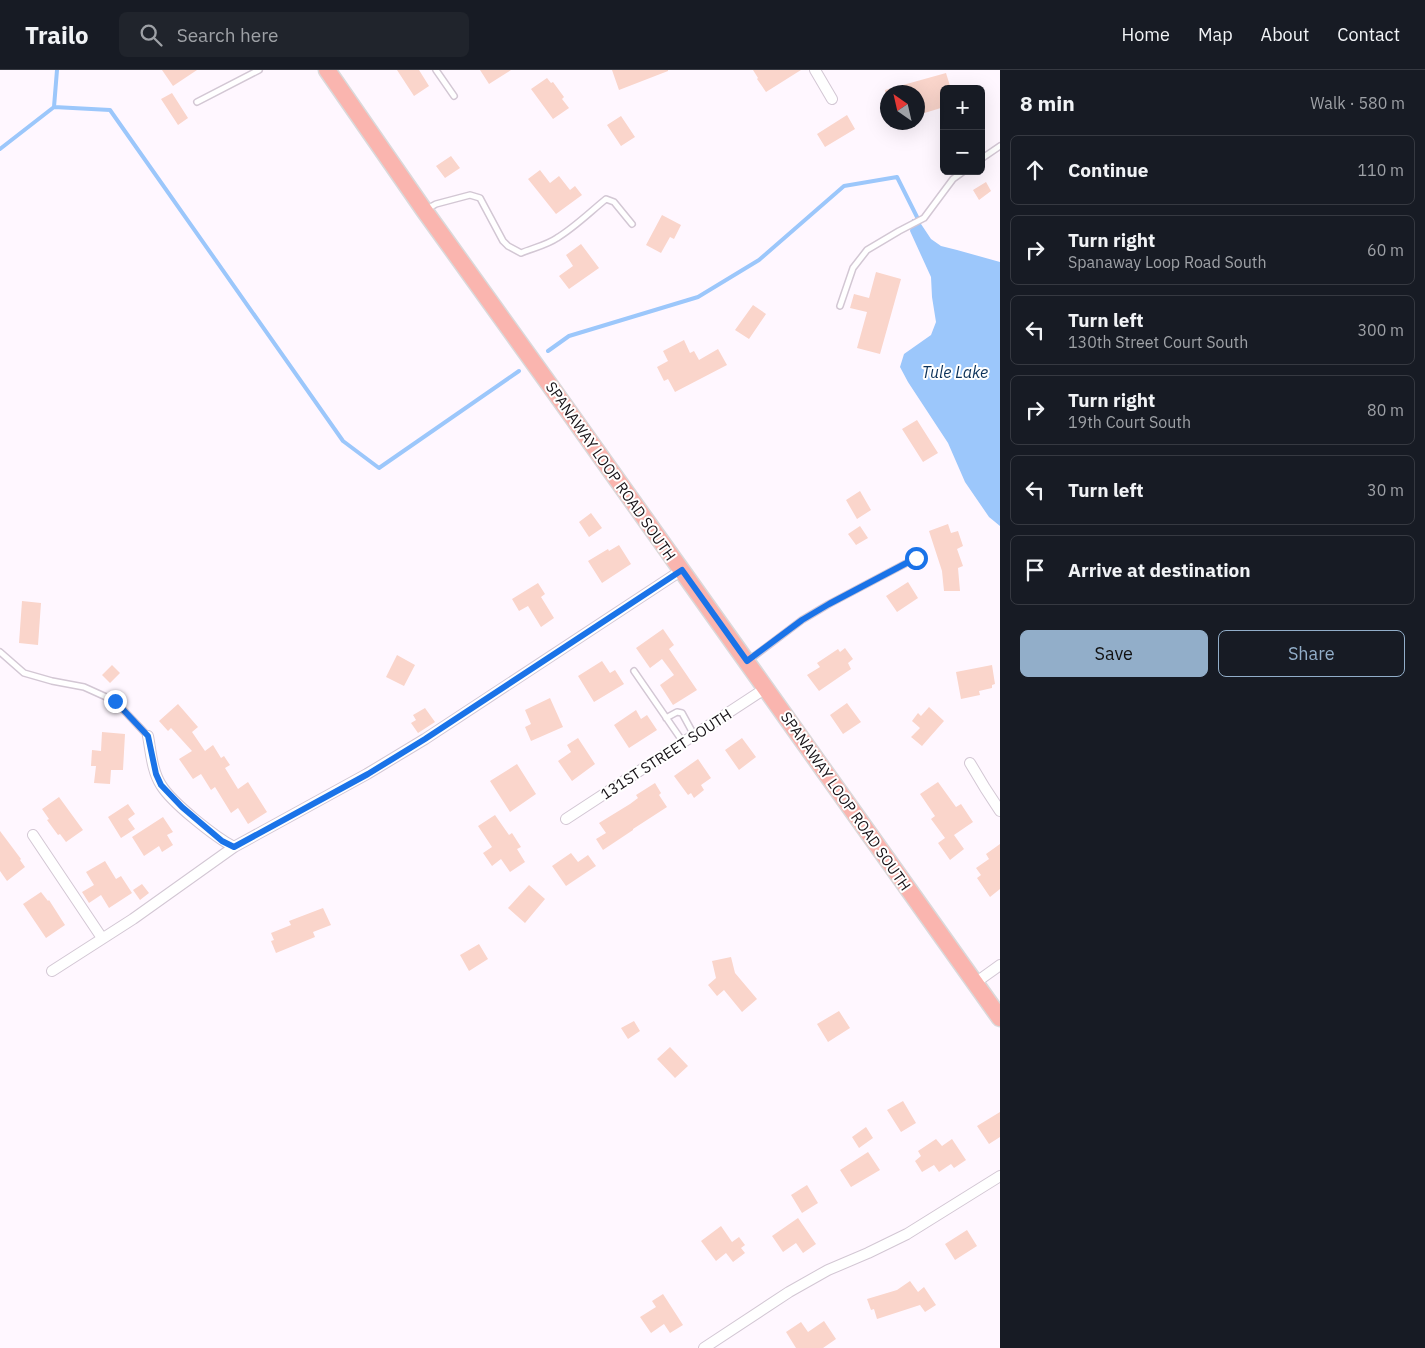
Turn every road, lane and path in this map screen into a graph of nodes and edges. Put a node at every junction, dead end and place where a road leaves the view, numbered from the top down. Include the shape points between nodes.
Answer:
1 (259, 70) edge
2 (327, 70) edge
3 (436, 70) edge
4 (815, 70) edge
5 (454, 96) dead end
6 (832, 99) dead end
7 (197, 102) dead end
8 (1000, 146) edge
9 (985, 157) edge
10 (958, 175) edge
11 (424, 210) junction
12 (632, 224) dead end
13 (840, 306) dead end
14 (916, 558) dead end
15 (682, 570) junction
16 (0, 652) edge
17 (747, 661) junction
18 (634, 671) dead end
19 (766, 688) junction
20 (666, 718) junction
21 (694, 735) junction
22 (148, 736) joint
23 (683, 742) junction
24 (970, 763) dead end
25 (1000, 811) edge
26 (566, 819) dead end
27 (33, 835) dead end
28 (234, 847) junction
29 (102, 938) junction
30 (1000, 965) edge
31 (52, 971) dead end
32 (975, 983) junction
33 (1000, 1018) edge
34 (1000, 1176) edge
35 (704, 1348) edge

1 - 7 lane
2 - 11 main road, SPANAWAY LOOP ROAD SOUTH
3 - 5 lane
4 - 6 street
8 - 9 lane
10 - 13 lane via 924,218 867,250 852,268
11 - 12 lane via 470,195 480,198 503,241 521,253 558,237 606,199 614,202
11 - 15 main road, SPANAWAY LOOP ROAD SOUTH
14 - 17 lane via 802,620
15 - 17 main road, SPANAWAY LOOP ROAD SOUTH
15 - 28 street via 425,739
16 - 22 lane via 24,673 84,687 115,701
17 - 19 main road, SPANAWAY LOOP ROAD SOUTH
18 - 20 lane
19 - 21 street, 131ST STREET SOUTH
19 - 32 main road, SPANAWAY LOOP ROAD SOUTH
20 - 21 lane via 682,713
20 - 23 lane
21 - 23 street, 131ST STREET SOUTH
22 - 28 street via 161,785 222,841
23 - 26 street, 131ST STREET SOUTH
24 - 25 street
27 - 29 street
28 - 29 street
29 - 31 street
30 - 32 street
32 - 33 main road, SPANAWAY LOOP ROAD SOUTH
34 - 35 street via 907,1234 828,1270 789,1292

